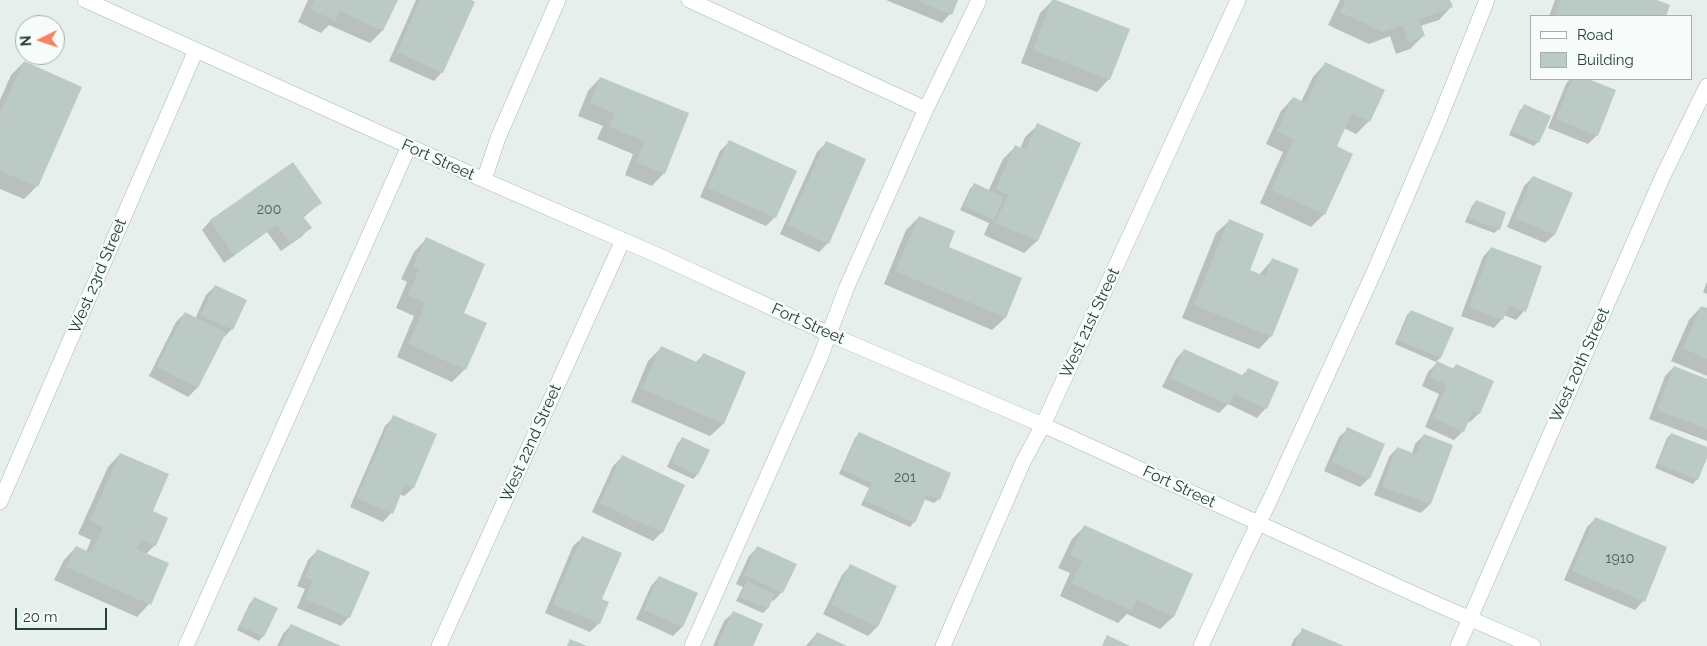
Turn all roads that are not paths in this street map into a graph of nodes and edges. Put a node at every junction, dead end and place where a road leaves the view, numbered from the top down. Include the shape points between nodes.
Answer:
1 (85, 0) edge
2 (558, 0) edge
3 (689, 0) edge
4 (979, 0) edge
5 (1238, 0) edge
6 (1487, 0) edge
7 (196, 50) junction
8 (1707, 86) edge
9 (926, 108) junction
10 (409, 146) junction
11 (484, 180) junction
12 (623, 240) junction
13 (829, 334) junction
14 (1043, 425) junction
15 (0, 502) edge
16 (1259, 524) junction
17 (1471, 619) junction
18 (186, 646) edge
19 (439, 646) edge
20 (692, 646) edge
21 (943, 646) edge
22 (1202, 646) edge
23 (1458, 646) edge
24 (1533, 646) edge

1 - 7 street, Fort Street
2 - 11 street via 498,138
3 - 9 street
4 - 9 street
5 - 14 street, West 21st Street
6 - 16 street via 1374,270
7 - 10 street, Fort Street
7 - 15 street, West 23rd Street
8 - 17 street, West 20th Street via 1662,178
9 - 13 street
10 - 11 street, Fort Street
10 - 18 street
11 - 12 street, Fort Street
12 - 13 street, Fort Street
12 - 19 street, West 22nd Street
13 - 14 street, Fort Street
13 - 20 street
14 - 16 street, Fort Street
14 - 21 street, West 21st Street via 1023,462
16 - 17 street, Fort Street
16 - 22 street
17 - 23 street, West 20th Street
17 - 24 street, Fort Street

